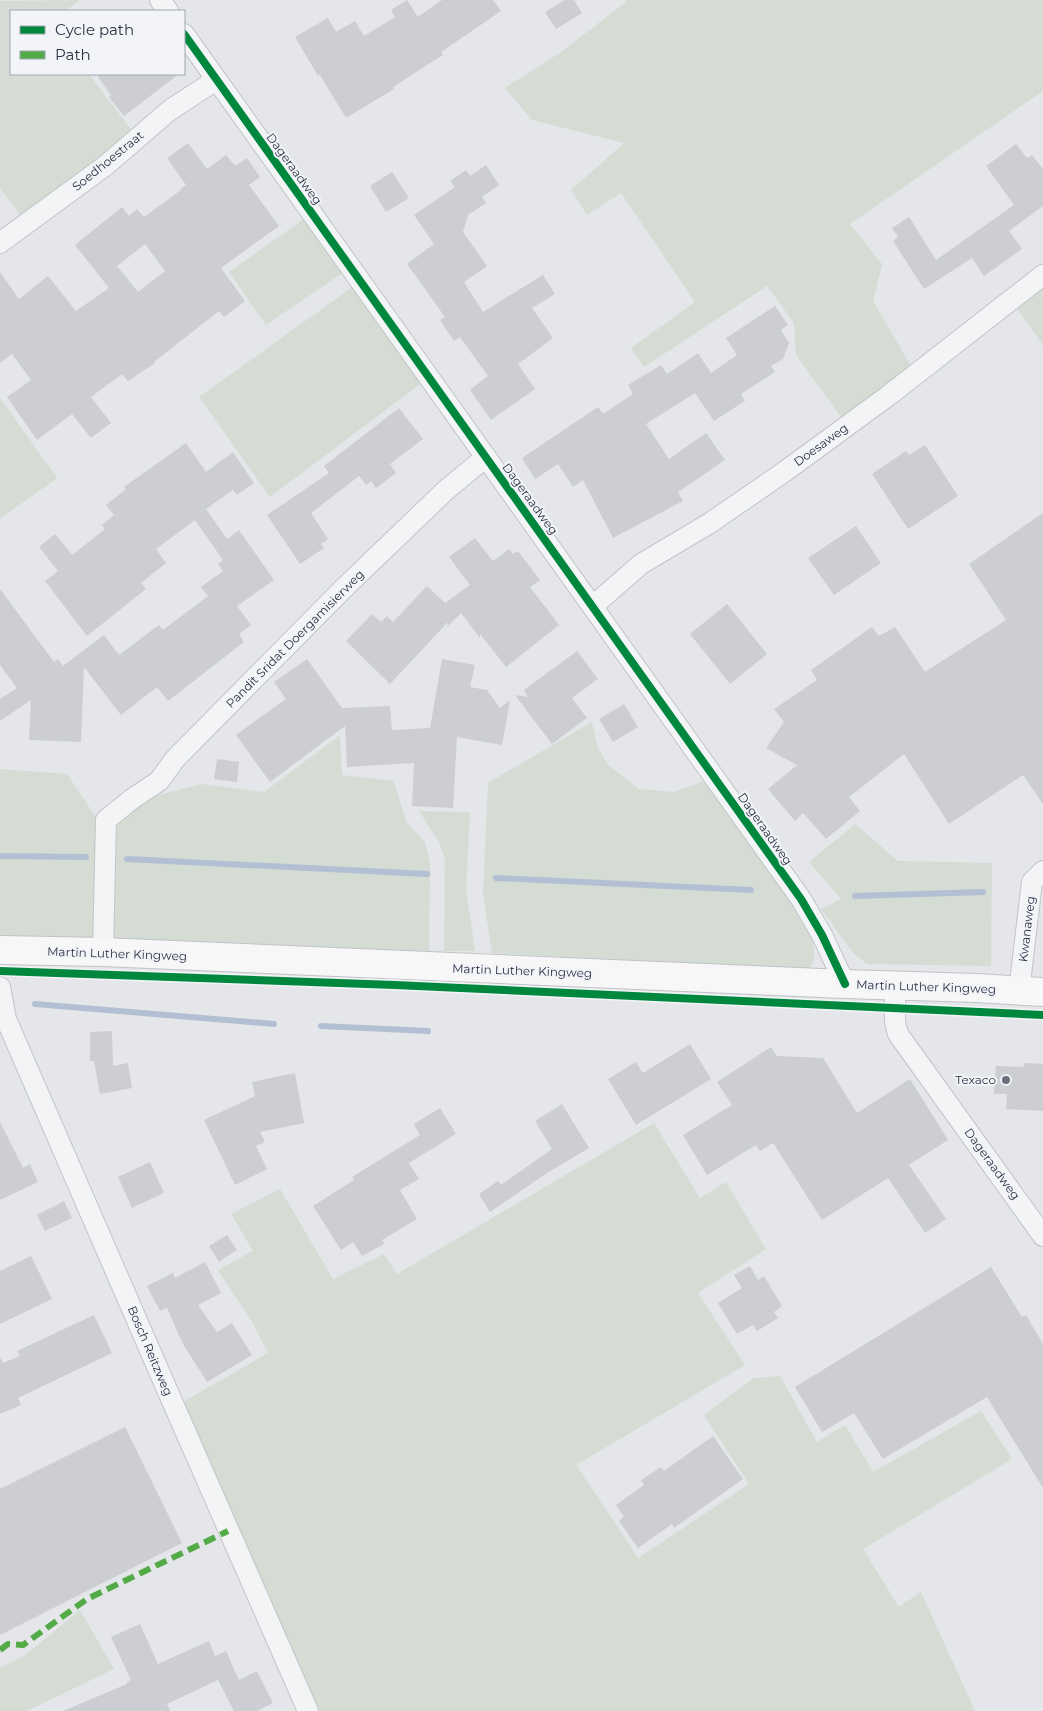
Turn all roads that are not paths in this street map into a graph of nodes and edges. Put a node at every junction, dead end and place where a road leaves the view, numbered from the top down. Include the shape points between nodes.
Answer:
1 (185, 35) edge
2 (216, 80) junction
3 (0, 242) edge
4 (1043, 275) edge
5 (486, 457) junction
6 (593, 606) junction
7 (1043, 872) edge
8 (0, 950) edge
9 (103, 952) junction
10 (845, 984) junction
11 (895, 986) junction
12 (0, 988) edge
13 (1031, 991) edge
14 (1043, 1236) edge
15 (308, 1711) edge

1 - 2 street, Dageraadweg
2 - 3 street, Soedhoestraat via 170,110 104,166
2 - 5 street, Dageraadweg
4 - 6 street, Doesaweg via 888,396 710,523 641,564
5 - 6 street, Dageraadweg
5 - 9 street, Pandit Sridat Doergamisierweg via 446,490 343,589 175,759 159,781 106,820
6 - 10 street, Dageraadweg via 801,899
7 - 13 street, Kwanaweg via 1032,882
8 - 9 main road, Martin Luther Kingweg
9 - 10 main road, Martin Luther Kingweg
10 - 11 main road, Martin Luther Kingweg
11 - 13 main road, Martin Luther Kingweg
11 - 14 street, Dageraadweg via 898,1034
12 - 15 street, Bosch Reitzweg via 6,1019

